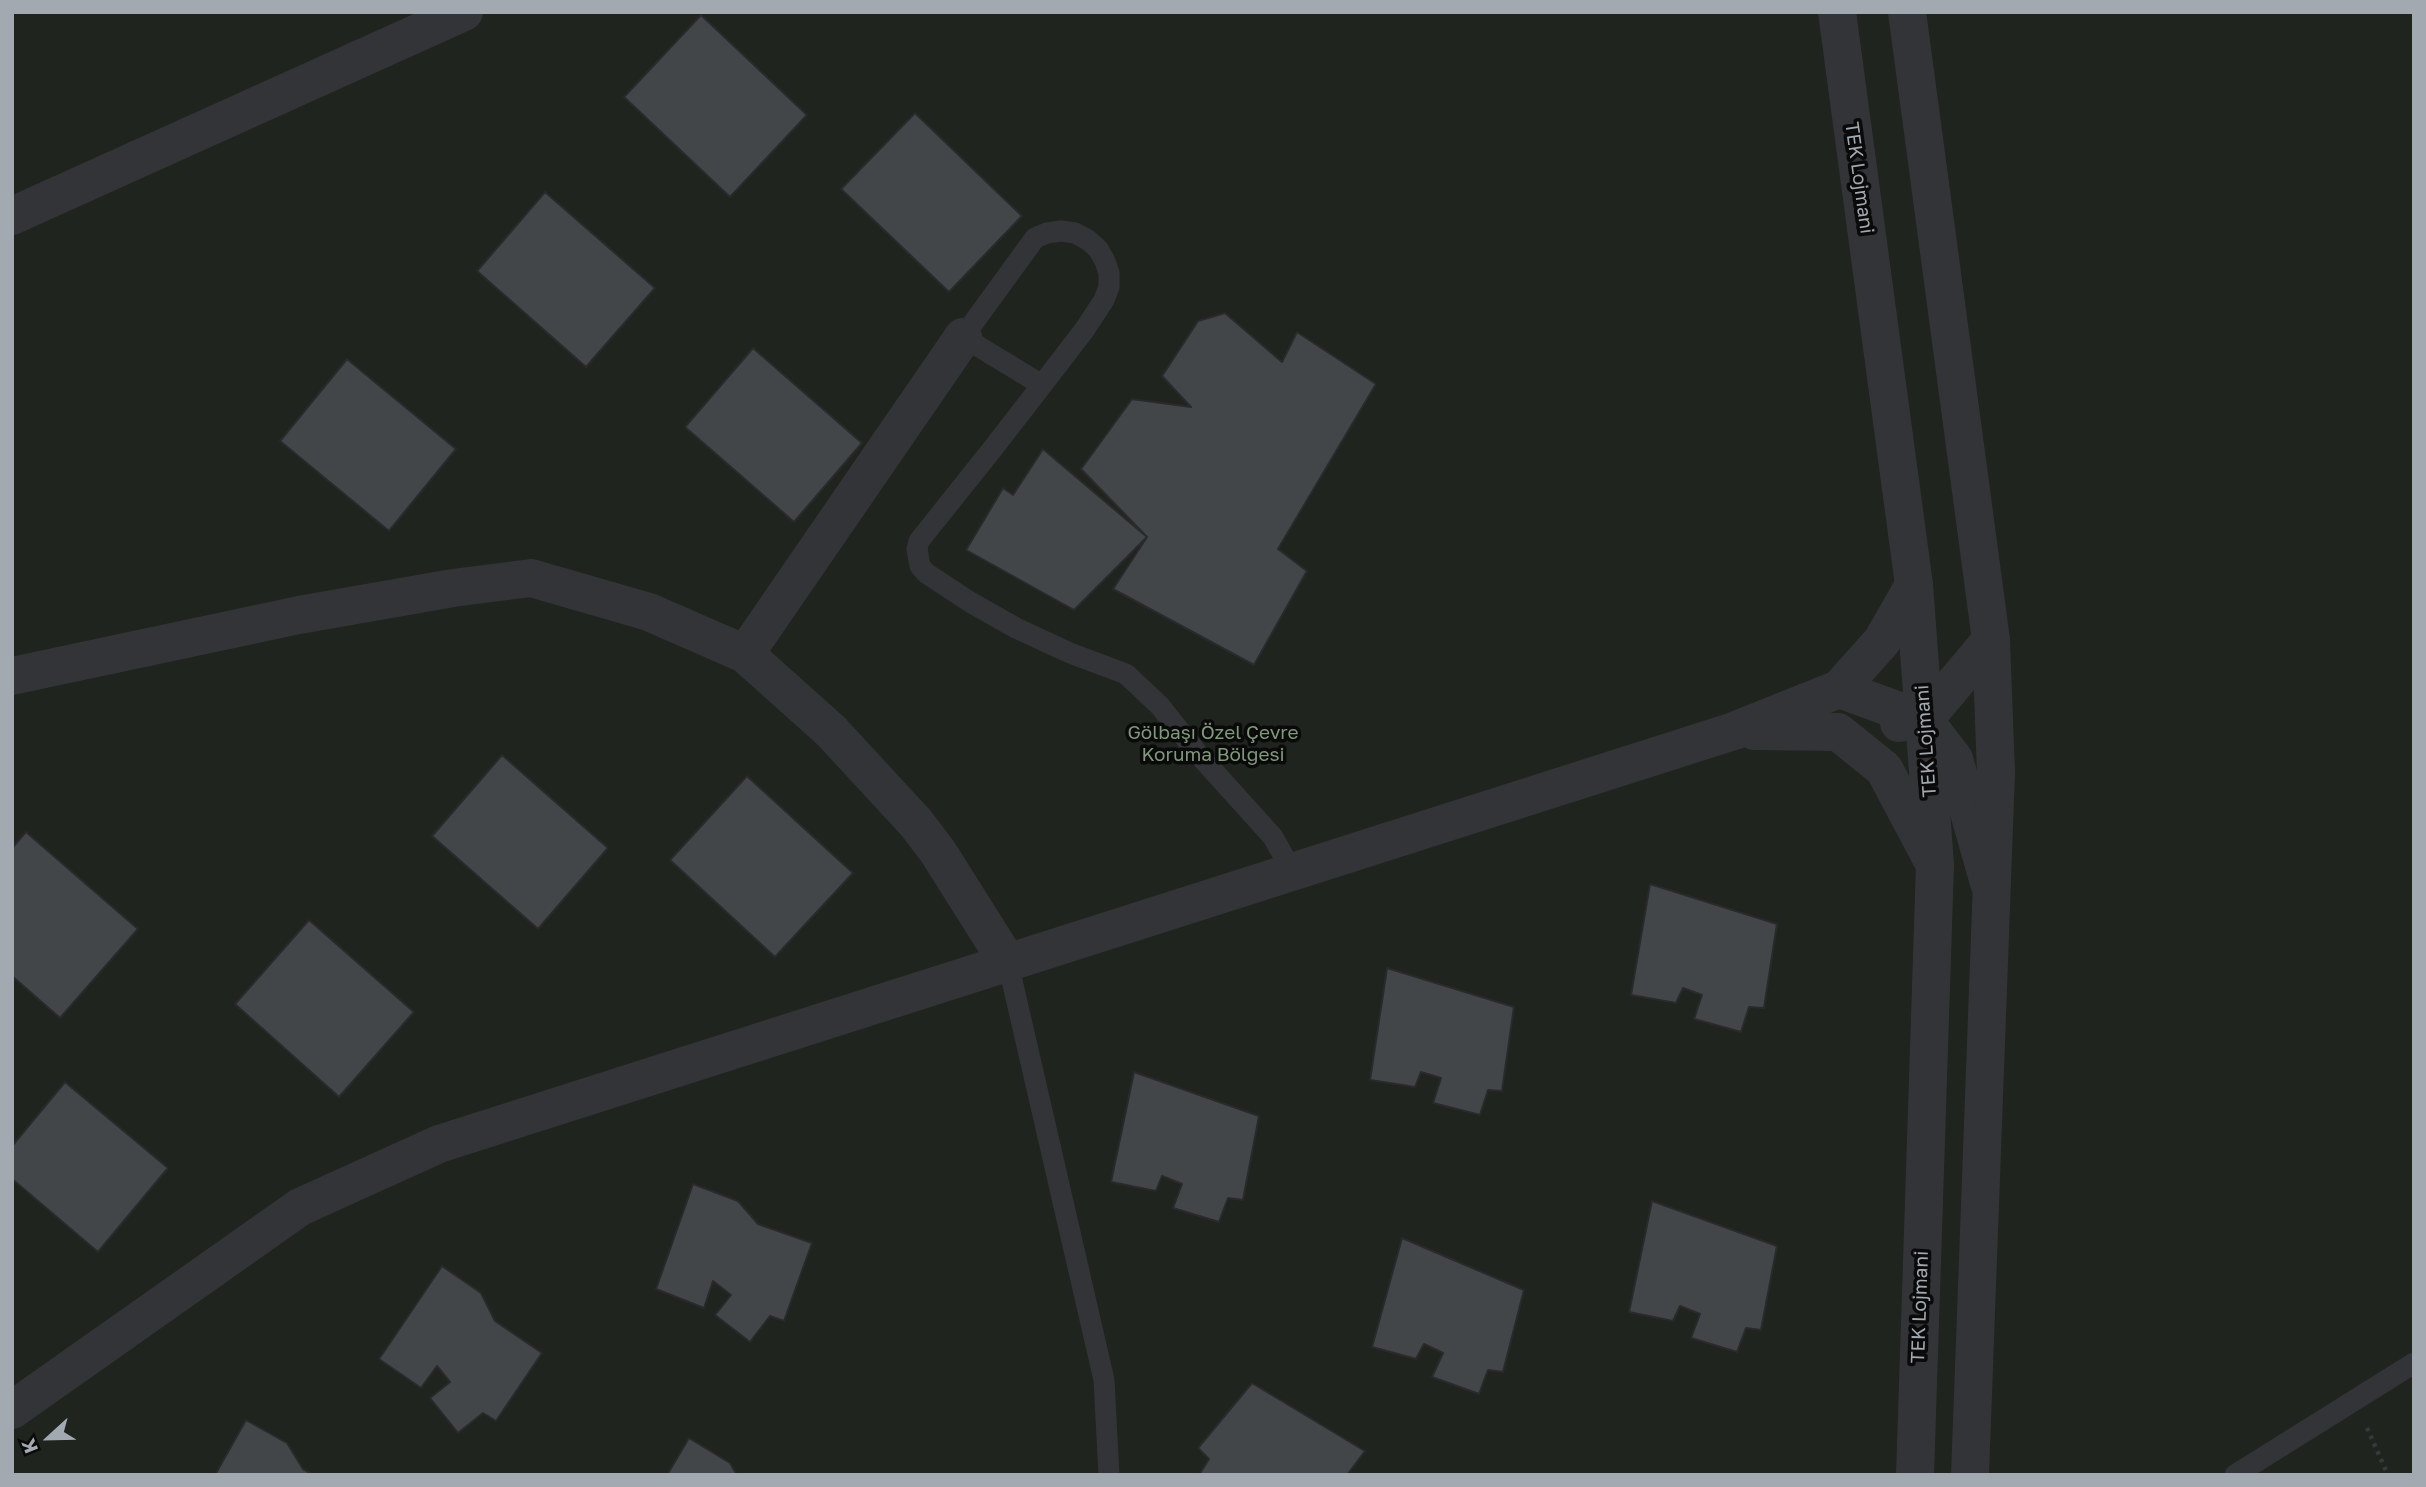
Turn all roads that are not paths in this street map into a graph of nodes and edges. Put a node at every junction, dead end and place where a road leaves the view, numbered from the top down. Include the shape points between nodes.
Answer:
1 (464, 12) edge
2 (1837, 12) edge
3 (1907, 12) edge
4 (12, 216) edge
5 (963, 337) junction
6 (1041, 385) junction
7 (1914, 585) junction
8 (1991, 640) junction
9 (745, 654) junction
10 (12, 676) edge
11 (1839, 689) junction
12 (1924, 720) junction
13 (1734, 731) junction
14 (1838, 732) junction
15 (1935, 865) junction
16 (1288, 873) junction
17 (1991, 892) junction
18 (1008, 962) junction
19 (2414, 1363) edge
20 (12, 1410) edge
21 (1110, 1475) edge
22 (1915, 1475) edge
23 (1969, 1475) edge
24 (2235, 1475) edge

1 - 4 street
2 - 7 street, TEK Lojmani
3 - 8 street
5 - 6 lane
5 - 6 lane via 1035,238 1061,231 1088,240 1105,261 1109,287
5 - 9 street
6 - 16 lane via 919,541 920,566 1016,628 1126,674 1160,706 1273,837
7 - 11 street via 1882,641
7 - 12 street, TEK Lojmani
8 - 12 street
8 - 17 street via 1996,773
9 - 10 street via 649,612 531,578 299,615
9 - 18 street via 831,731 916,823
11 - 12 street
11 - 13 street
12 - 14 street
12 - 15 street, TEK Lojmani
12 - 17 street via 1954,759
13 - 14 street
13 - 16 street
14 - 15 street via 1884,769
15 - 22 street, TEK Lojmani
16 - 18 street
17 - 23 street
18 - 20 street via 439,1144 401,1161 300,1207
18 - 21 lane via 1104,1380
19 - 24 lane

